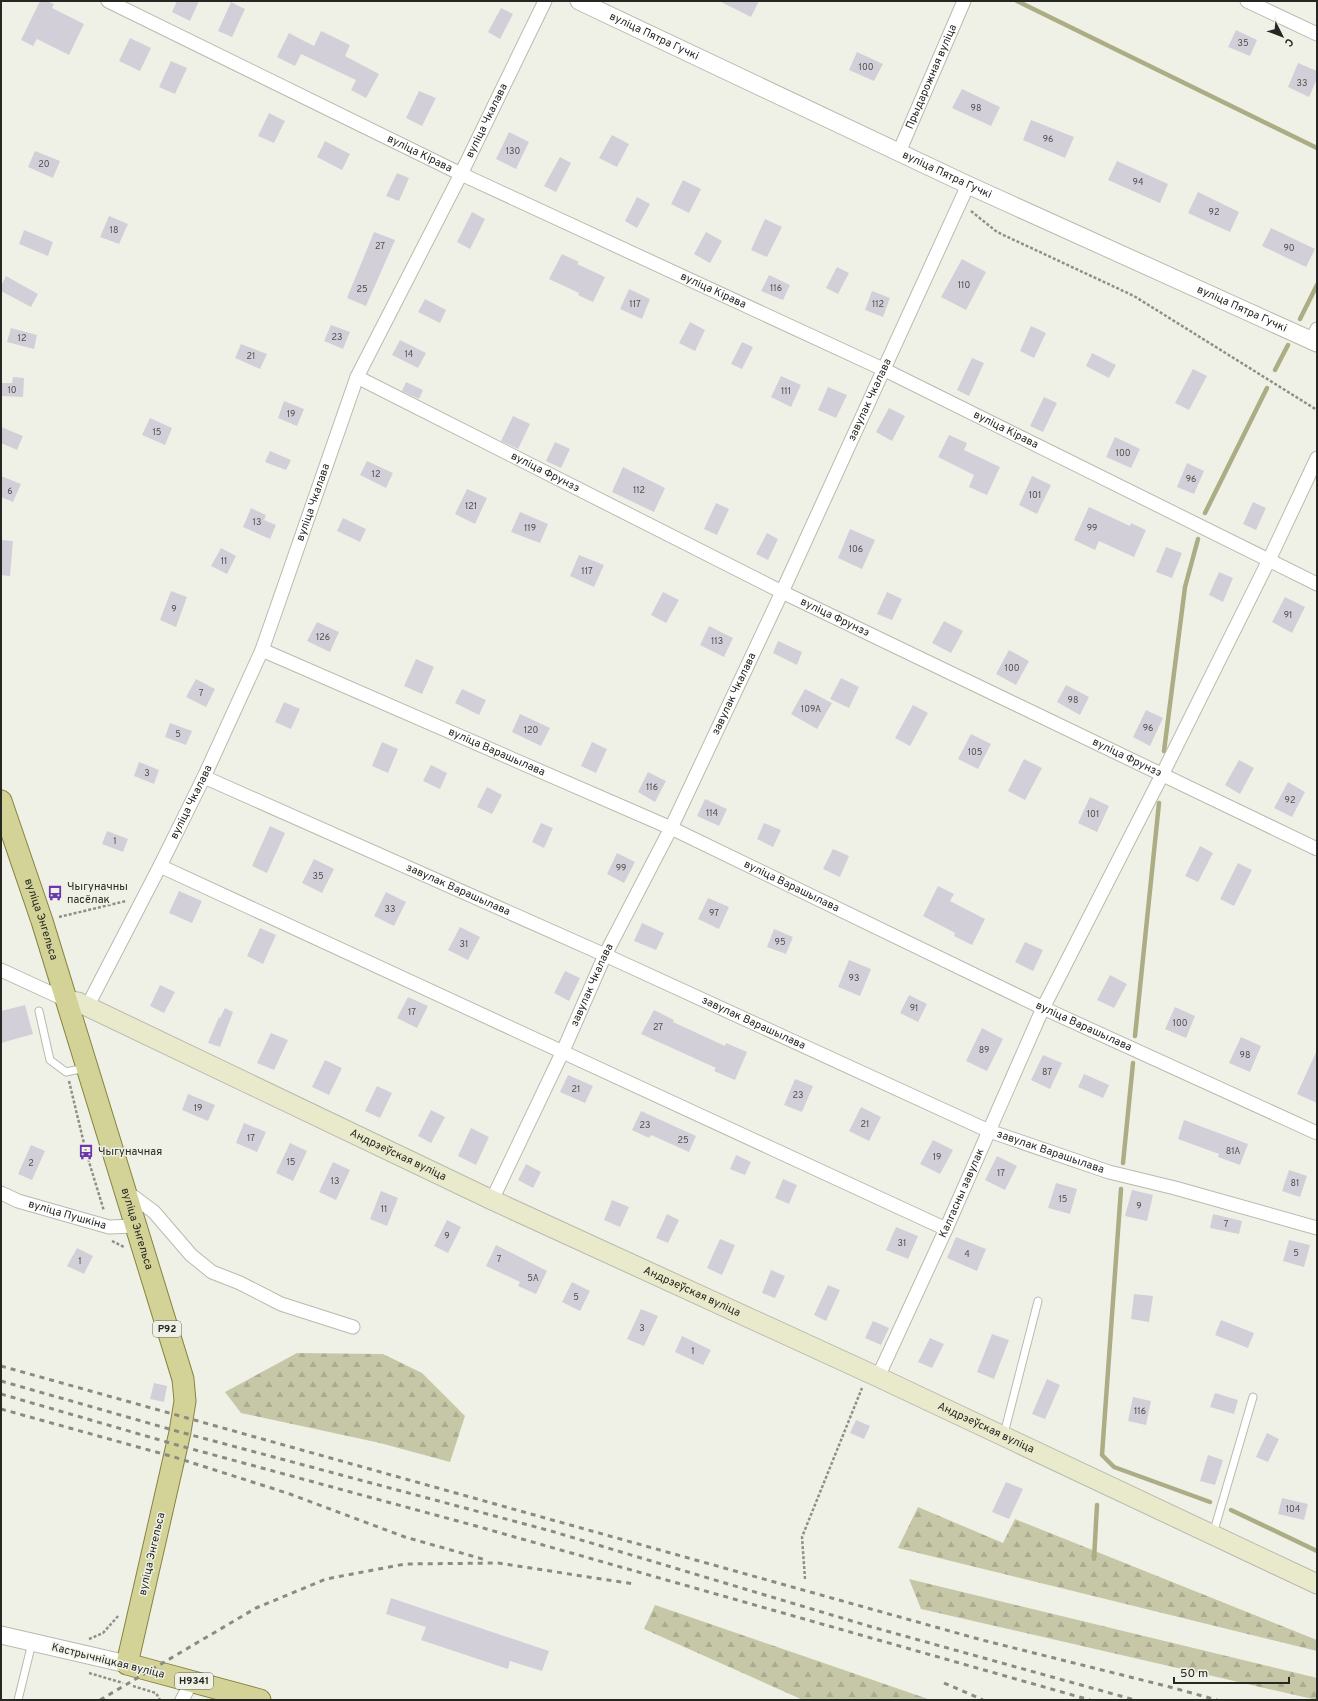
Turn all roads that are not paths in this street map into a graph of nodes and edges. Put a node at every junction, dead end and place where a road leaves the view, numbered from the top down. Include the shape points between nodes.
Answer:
1 (108, 1) edge
2 (546, 1) edge
3 (579, 1) edge
4 (964, 1) edge
5 (1248, 1) edge
6 (1317, 34) edge
7 (899, 152) junction
8 (461, 174) junction
9 (968, 185) junction
10 (1315, 337) edge
11 (885, 370) junction
12 (357, 377) junction
13 (1317, 458) edge
14 (1269, 560) junction
15 (1317, 584) edge
16 (782, 592) junction
17 (262, 650) junction
18 (1162, 775) junction
19 (204, 777) junction
20 (1, 801) edge
21 (671, 828) junction
22 (1317, 850) edge
23 (160, 866) junction
24 (605, 955) junction
25 (1, 970) edge
26 (66, 1000) junction
27 (88, 1007) junction
28 (1043, 1008) junction
29 (39, 1011) dead end
30 (563, 1051) junction
31 (87, 1068) junction
32 (989, 1131) junction
33 (1317, 1133) edge
34 (1, 1194) edge
35 (126, 1197) junction
36 (492, 1200) junction
37 (136, 1226) junction
38 (946, 1228) junction
39 (1317, 1228) edge
40 (1038, 1301) dead end
41 (353, 1327) dead end
42 (873, 1375) junction
43 (1253, 1397) dead end
44 (1003, 1436) junction
45 (1212, 1534) junction
46 (1317, 1584) edge
47 (1, 1635) edge
48 (32, 1642) junction
49 (127, 1664) junction
50 (192, 1681) junction
51 (18, 1700) edge
52 (182, 1700) edge
53 (260, 1700) edge

1 - 8 street, вуліца Кірава
2 - 8 street, вуліца Чкалава
3 - 7 street, вуліца Пятра Гучкі
4 - 7 street, Прыдарожная вуліца
5 - 6 street
7 - 9 street, вуліца Пятра Гучкі
8 - 11 street, вуліца Кірава
8 - 12 street, вуліца Чкалава
9 - 10 street, вуліца Пятра Гучкі
9 - 11 street, завулак Чкалава
11 - 14 street, вуліца Кірава
11 - 16 street, завулак Чкалава
12 - 16 street, вуліца Фрунзэ
12 - 17 street, вуліца Чкалава
13 - 14 street, Калгасны завулак
14 - 15 street, вуліца Кірава
14 - 18 street, Калгасны завулак
16 - 18 street, вуліца Фрунзэ
16 - 21 street, завулак Чкалава
17 - 19 street, вуліца Чкалава
17 - 21 street, вуліца Варашылава
18 - 22 street, вуліца Фрунзэ
18 - 28 street, Калгасны завулак
19 - 23 street, вуліца Чкалава
19 - 24 street, завулак Варашылава
20 - 26 main road, вуліца Энгельса / Р92
21 - 24 street, завулак Чкалава
21 - 28 street, вуліца Варашылава
23 - 27 street, вуліца Чкалава
23 - 30 street
24 - 30 street, завулак Чкалава
24 - 32 street, завулак Варашылава
25 - 26 street
26 - 27 main road, Андрэеўская вуліца
26 - 31 main road, вуліца Энгельса / Р92
27 - 36 main road, Андрэеўская вуліца
28 - 32 street, Калгасны завулак
28 - 33 street, вуліца Варашылава
29 - 31 lane via 50,1060 66,1072
30 - 36 street, завулак Чкалава
30 - 38 street
31 - 35 main road, вуліца Энгельса / Р92
32 - 38 street, Калгасны завулак
32 - 39 street, завулак Варашылава via 1109,1172
34 - 37 street, вуліца Пушкіна via 109,1227
35 - 37 main road, вуліца Энгельса / Р92
35 - 41 street via 134,1197 154,1212 191,1255 212,1272 281,1304
36 - 42 main road, Андрэеўская вуліца
37 - 49 main road, вуліца Энгельса / Р92 via 183,1379 185,1401
38 - 42 street, Калгасны завулак
40 - 44 lane
42 - 44 main road, Андрэеўская вуліца
43 - 45 lane
44 - 45 main road, Андрэеўская вуліца
45 - 46 main road, Андрэеўская вуліца
47 - 48 street, Кастрычніцкая вуліца / Н9341
48 - 49 street, Кастрычніцкая вуліца / Н9341
48 - 51 lane
49 - 50 main road, Кастрычніцкая вуліца / Н9341
50 - 52 street
50 - 53 main road, Кастрычніцкая вуліца / Н9341

